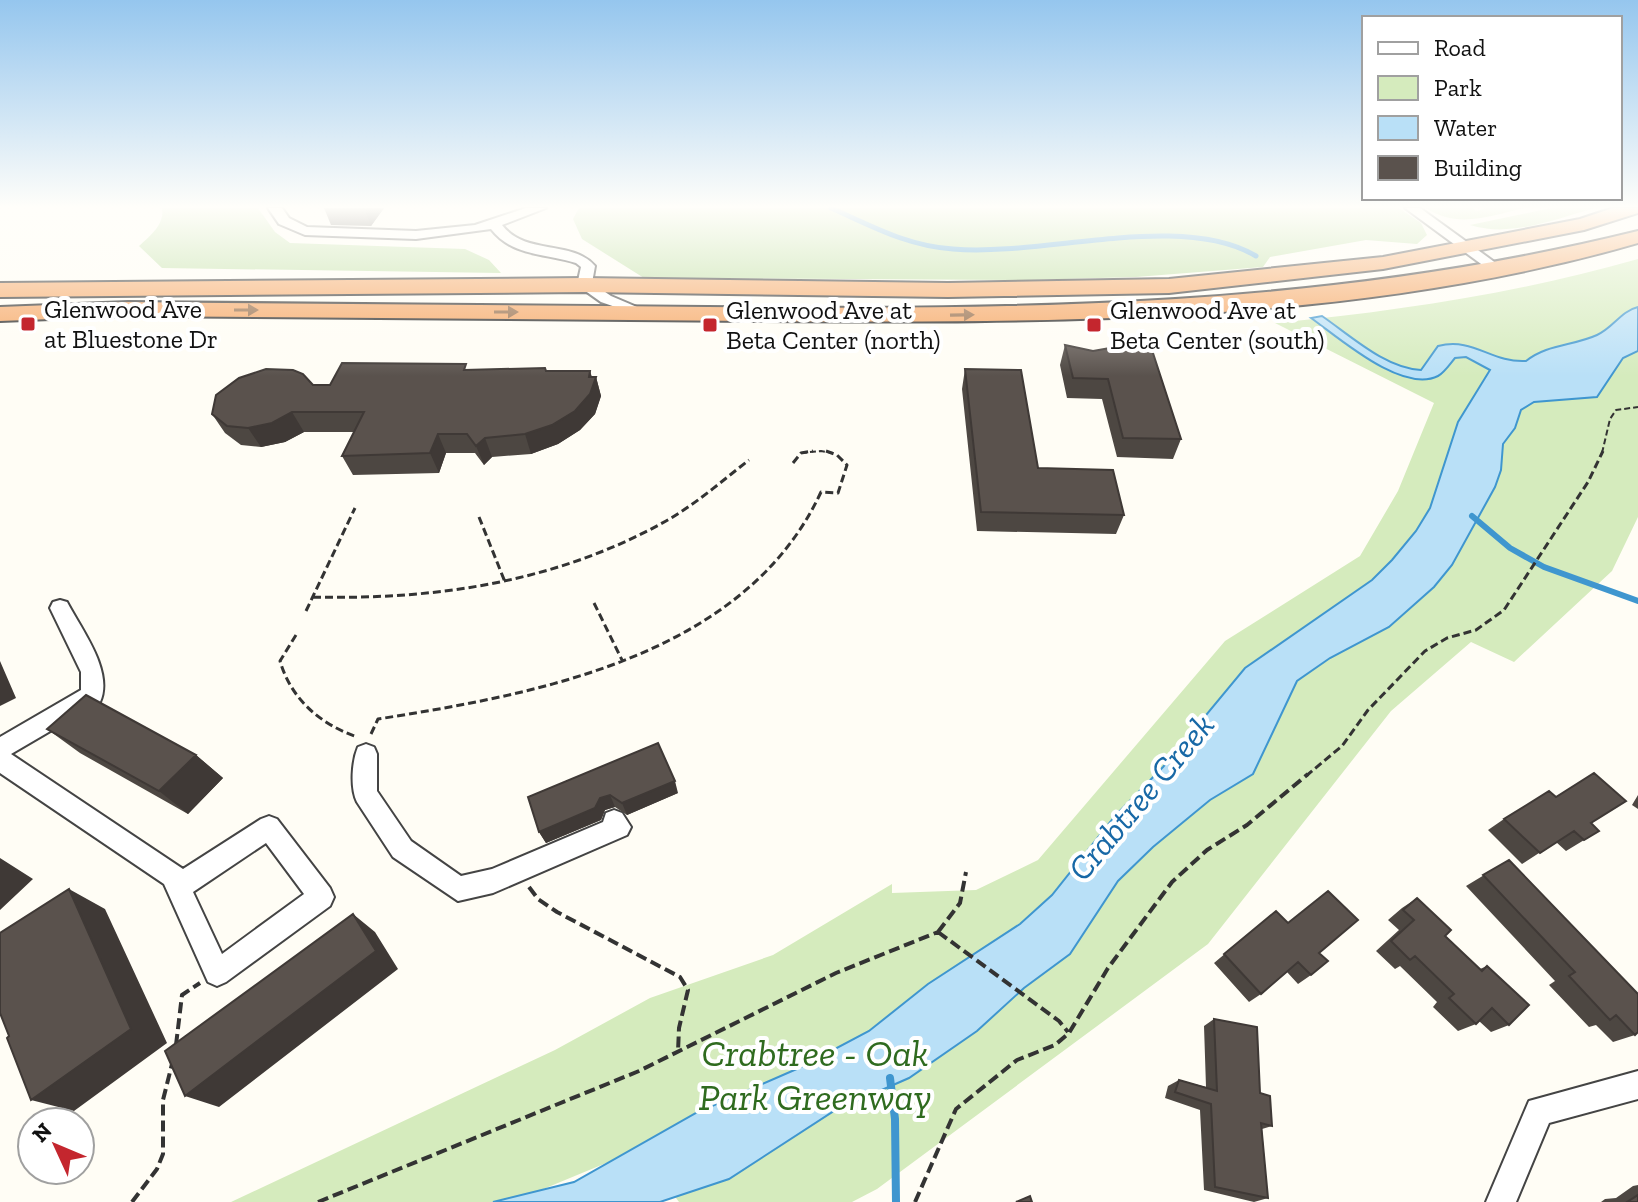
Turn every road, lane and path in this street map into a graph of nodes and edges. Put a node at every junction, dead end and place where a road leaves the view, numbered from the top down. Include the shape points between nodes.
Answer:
1 (586, 264) edge
2 (1373, 264) edge
3 (1490, 264) edge
4 (1523, 264) edge
5 (1497, 269) junction
6 (584, 285) junction
7 (85, 287) junction
8 (0, 290) edge
9 (55, 312) junction
10 (644, 313) junction
11 (0, 314) edge
12 (1144, 341) dead end
13 (1097, 362) edge
14 (1638, 407) edge
15 (749, 460) dead end
16 (793, 463) dead end
17 (355, 508) dead end
18 (479, 517) dead end
19 (505, 582) junction
20 (313, 597) junction
21 (594, 603) dead end
22 (60, 608) dead end
23 (306, 611) dead end
24 (296, 635) dead end
25 (622, 660) junction
26 (365, 743) junction
27 (0, 749) edge
28 (0, 760) edge
29 (614, 821) dead end
30 (522, 868) junction
31 (966, 872) dead end
32 (178, 887) junction
33 (938, 932) junction
34 (216, 971) junction
35 (1069, 1033) junction
36 (681, 1050) junction
37 (1638, 1085) edge
38 (132, 1202) edge
39 (318, 1202) edge
40 (915, 1202) edge
41 (1501, 1202) edge

1 - 6 street
2 - 6 highway via 1169,286 948,290
3 - 5 street
4 - 5 highway
10 -> 5 highway via 1123,312 1334,296
6 - 7 highway
6 - 10 street
7 - 8 highway
7 - 9 highway
9 -> 10 highway
9 - 11 highway
12 - 13 street via 1123,357
14 - 35 path via 1616,410 1602,455 1493,620 1425,651 1368,710 1342,746 1172,882 1108,968
15 - 19 path via 688,506 629,540
16 - 25 path via 801,453 827,450 841,457 847,465 838,493 821,492 801,530 757,579 719,610
17 - 20 path
18 - 19 path
19 - 20 path via 413,598
20 - 23 path
21 - 25 path
22 - 27 street via 92,672 92,695
24 - 26 path via 280,661 283,679 322,719
25 - 26 path via 507,696 378,719
26 - 30 street via 365,794 402,849 458,889
28 - 32 street via 174,876
29 - 30 street via 619,827
30 - 36 path via 538,899 680,977 688,990 679,1028
31 - 33 path via 960,903
32 - 34 street
32 - 34 street via 269,827 321,897
33 - 35 path
33 - 36 path via 836,973
34 - 38 path via 182,995 163,1100 163,1154
35 - 40 path via 1055,1045 1017,1060 956,1109
36 - 39 path
37 - 41 street via 1539,1111

